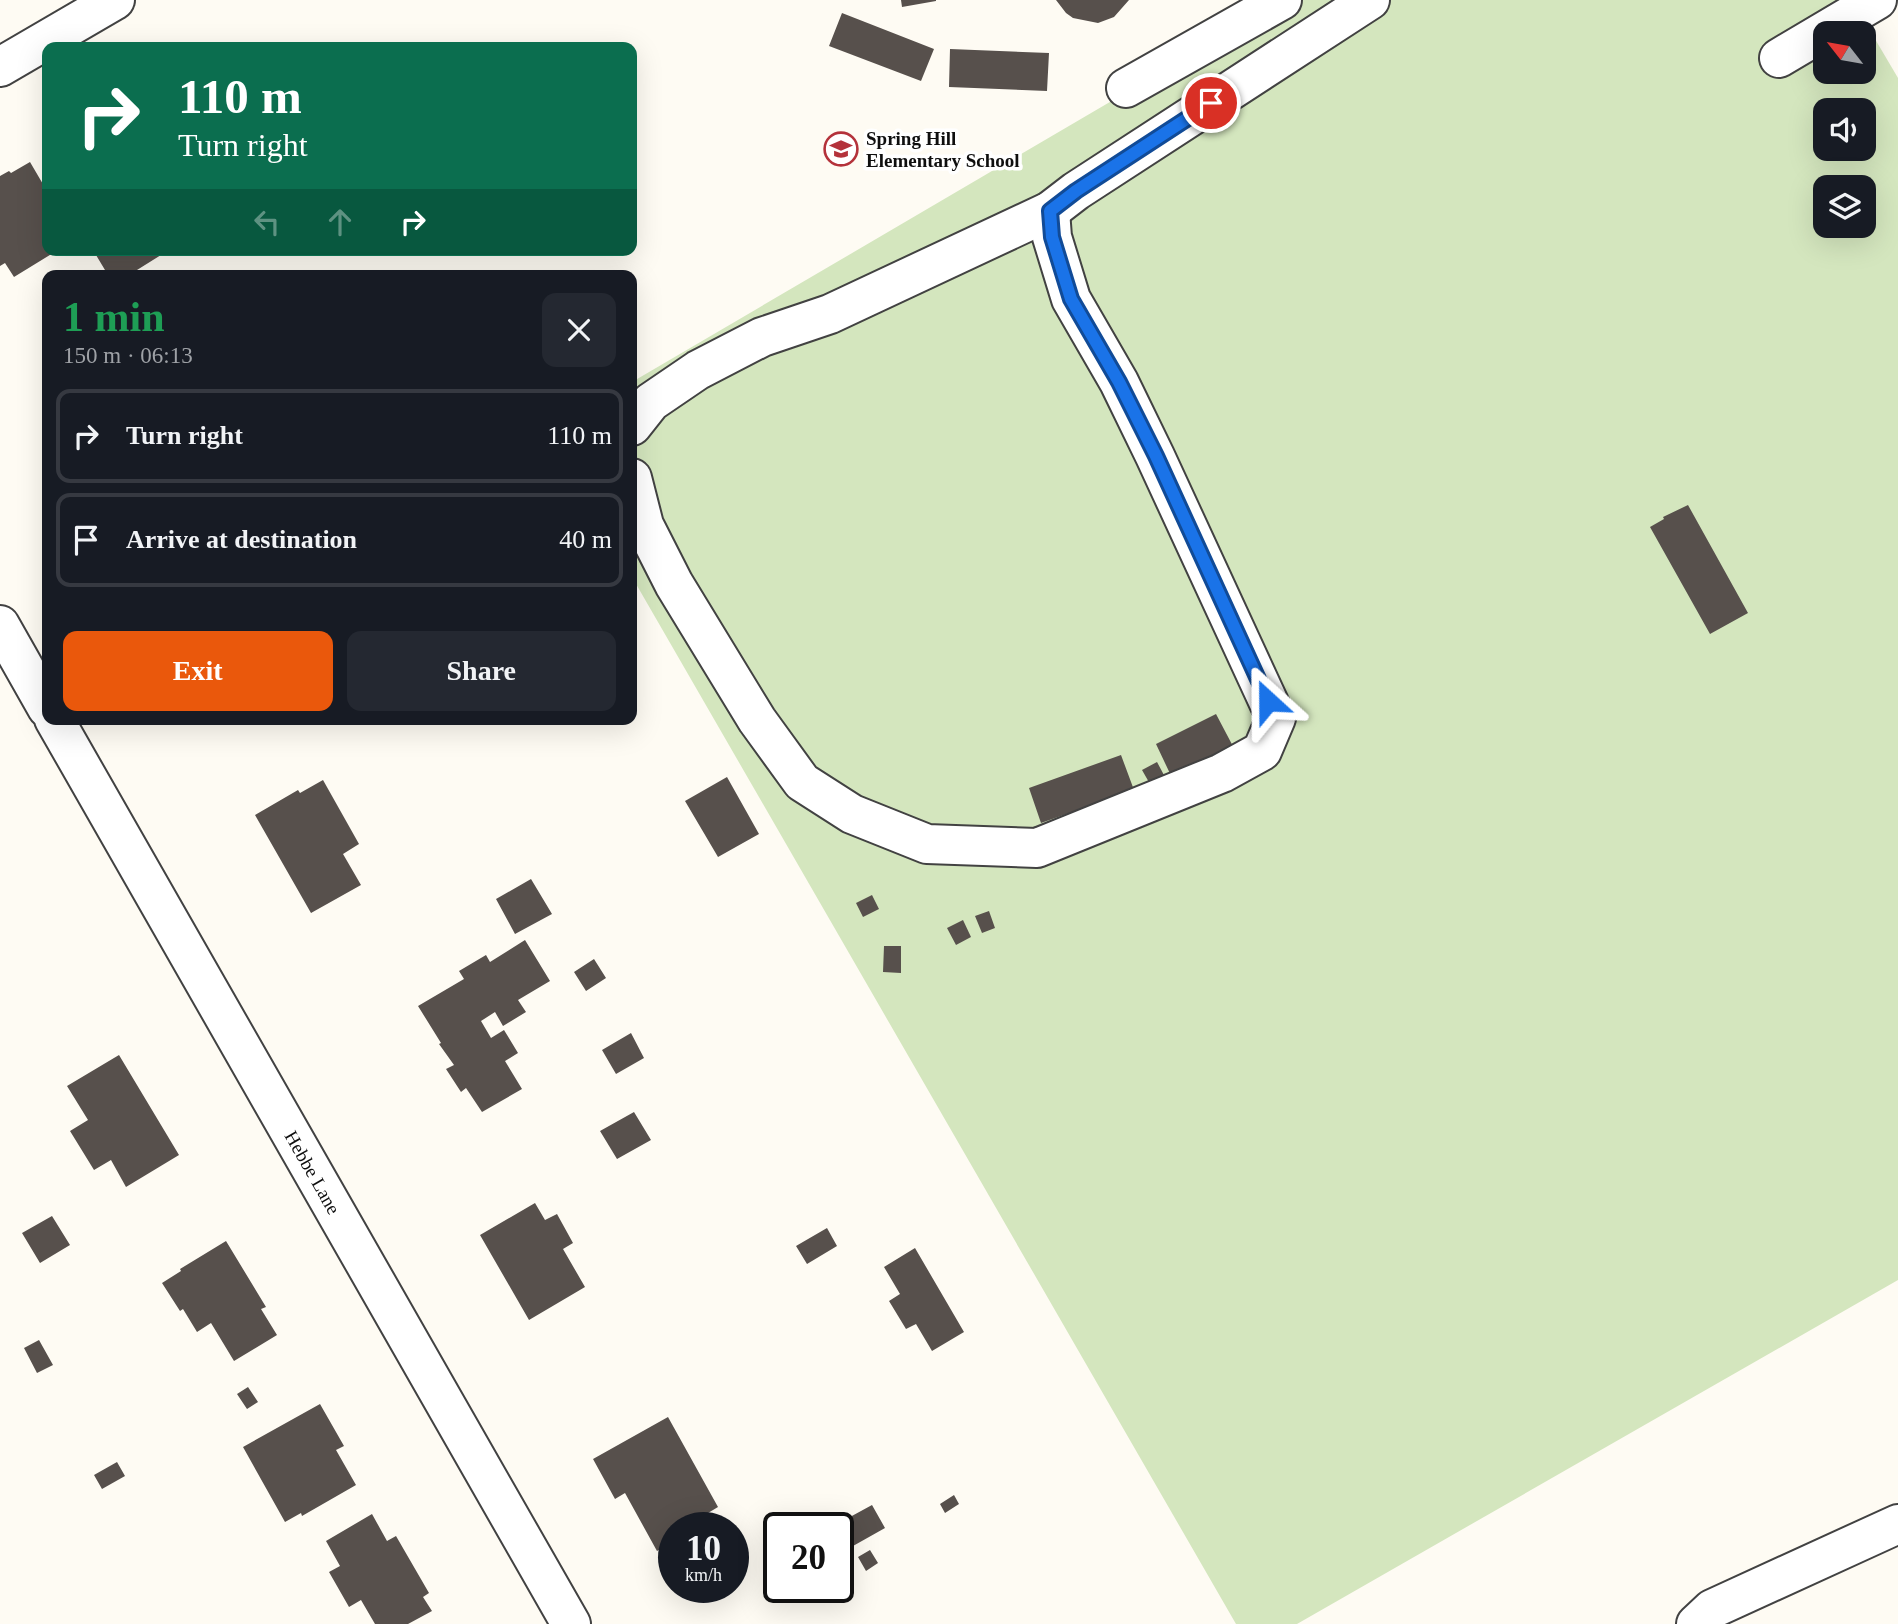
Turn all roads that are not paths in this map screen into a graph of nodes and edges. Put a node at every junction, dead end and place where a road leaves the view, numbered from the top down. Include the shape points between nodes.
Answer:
1 (115, 0) edge
2 (1282, 0) edge
3 (1370, 0) edge
4 (1877, 0) edge
5 (43, 42) edge
6 (42, 43) edge
7 (1779, 58) dead end
8 (0, 67) edge
9 (1126, 88) dead end
10 (1050, 211) junction
11 (637, 420) edge
12 (637, 498) edge
13 (0, 625) edge
14 (42, 699) edge
15 (57, 725) edge
16 (1898, 1524) edge
17 (571, 1624) edge
18 (1696, 1624) edge

1 - 5 street
2 - 9 street
3 - 10 street
4 - 7 street
6 - 8 street
10 - 11 street via 830,314 762,337 698,370 651,402
10 - 12 street via 1052,237 1071,299 1156,456 1276,718 1262,751 1222,773 1037,848 927,844 852,814 802,782 757,720 674,584 644,525
13 - 14 street
15 - 17 street, Hebbe Lane
16 - 18 street via 1712,1609

